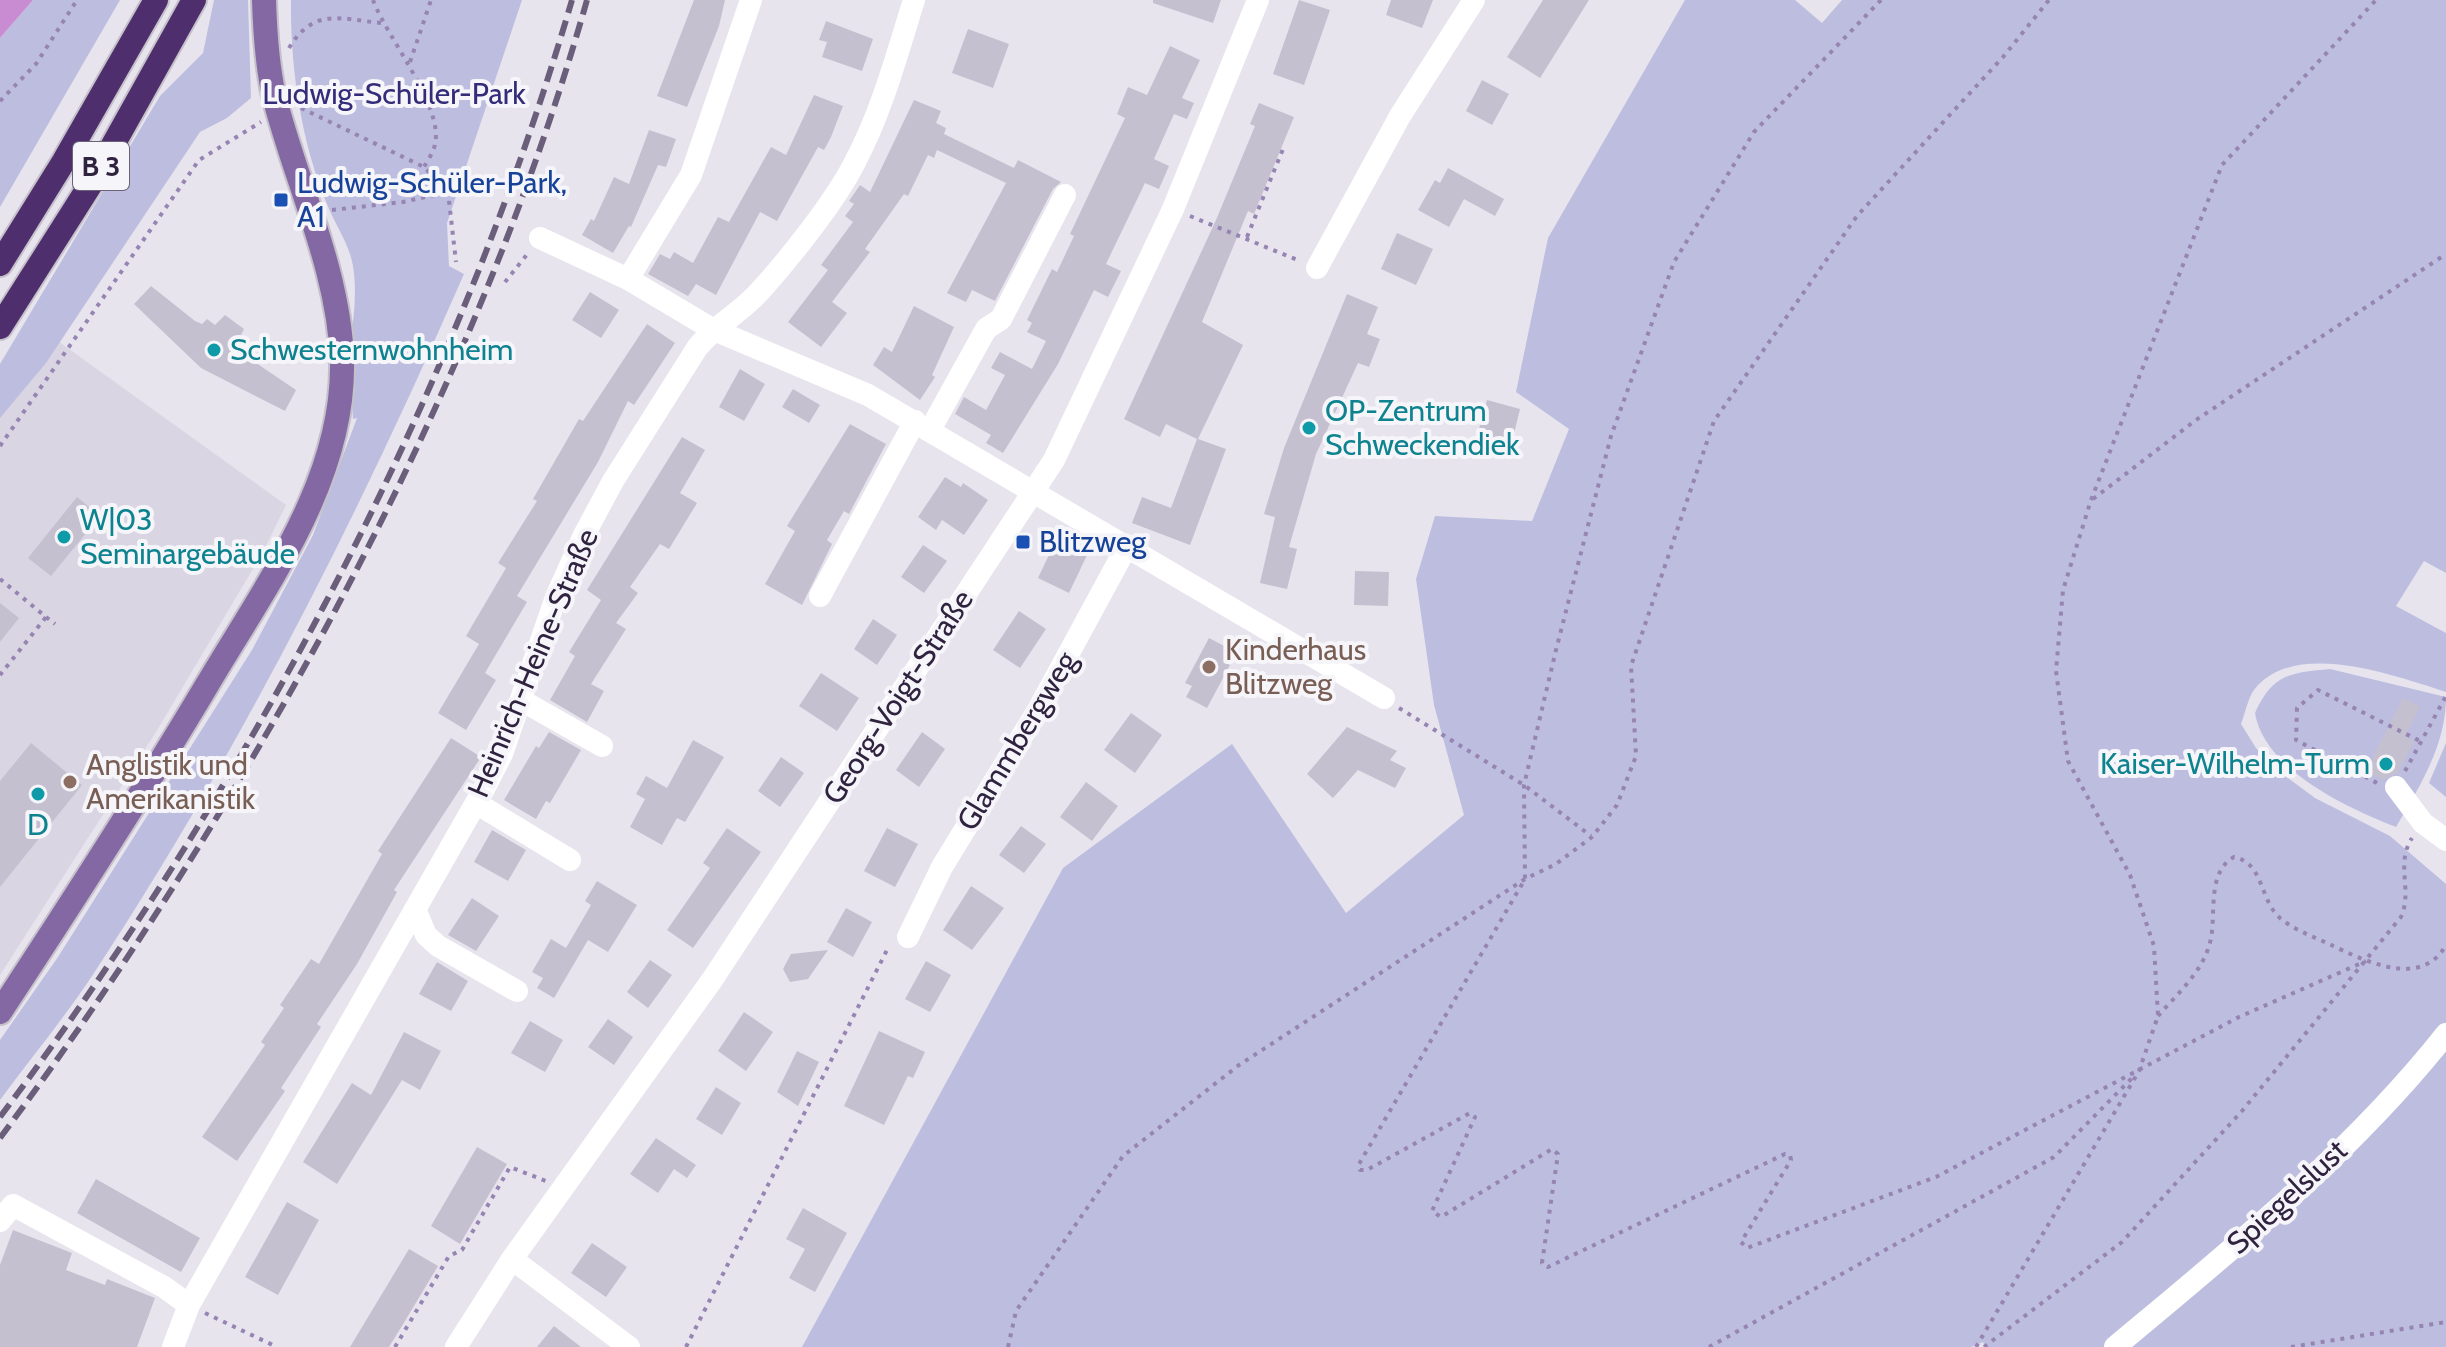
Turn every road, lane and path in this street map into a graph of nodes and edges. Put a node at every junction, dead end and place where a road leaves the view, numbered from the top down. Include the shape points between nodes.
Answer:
1 (77, 0) edge
2 (156, 0) edge
3 (194, 0) edge
4 (264, 0) edge
5 (373, 0) edge
6 (431, 0) edge
7 (751, 0) edge
8 (914, 0) edge
9 (1258, 0) edge
10 (1474, 0) edge
11 (1881, 0) edge
12 (2049, 0) edge
13 (2376, 0) edge
14 (381, 23) junction
15 (410, 64) junction
16 (271, 79) junction
17 (0, 101) edge
18 (279, 111) junction
19 (1283, 149) dead end
20 (424, 167) junction
21 (448, 192) junction
22 (1065, 195) dead end
23 (1173, 209) junction
24 (310, 212) junction
25 (1247, 237) junction
26 (540, 238) joint
27 (2446, 254) edge
28 (456, 262) dead end
29 (0, 264) edge
30 (1317, 268) joint
31 (628, 279) junction
32 (505, 282) dead end
33 (0, 327) edge
34 (712, 329) junction
35 (923, 426) junction
36 (0, 446) edge
37 (1033, 492) junction
38 (2091, 500) junction
39 (1127, 546) junction
40 (0, 579) edge
41 (820, 596) dead end
42 (46, 617) junction
43 (55, 624) dead end
44 (0, 675) edge
45 (2446, 696) edge
46 (1384, 698) joint
47 (521, 700) junction
48 (2420, 741) junction
49 (602, 746) dead end
50 (1524, 785) junction
51 (2396, 787) junction
52 (476, 803) junction
53 (1592, 837) junction
54 (2446, 840) edge
55 (2409, 843) dead end
56 (570, 860) dead end
57 (1525, 879) junction
58 (415, 909) junction
59 (908, 937) dead end
60 (2446, 945) edge
61 (2366, 961) junction
62 (517, 991) dead end
63 (0, 1012) edge
64 (2158, 1016) junction
65 (2446, 1034) edge
66 (2139, 1071) junction
67 (563, 1187) junction
68 (0, 1221) edge
69 (512, 1259) junction
70 (189, 1305) junction
71 (2446, 1322) edge
72 (173, 1347) edge
73 (277, 1347) edge
74 (395, 1347) edge
75 (456, 1347) edge
76 (629, 1347) edge
77 (1008, 1347) edge
78 (1709, 1347) edge
79 (1976, 1347) edge
80 (1984, 1347) edge
81 (2115, 1347) edge
82 (2291, 1347) edge

1 - 17 path via 36,64
2 - 29 highway, B 3
3 - 33 highway, B 3 via 94,179
4 - 16 main road
5 - 14 path
6 - 15 path
7 - 31 street via 691,175
8 - 34 street, Heinrich-Heine-Straße via 889,82 855,163 785,262 757,294
9 - 23 street, Georg-Voigt-Straße
10 - 30 street via 1400,116
11 - 50 path via 1754,132 1674,262 1611,436
12 - 53 path via 1857,216 1714,421 1631,666 1636,756 1617,805
13 - 38 path via 2222,165
14 - 15 path
14 - 16 path via 325,17 311,23
15 - 20 path via 435,128 435,144
16 - 18 main road
18 - 20 path via 295,106
18 - 24 main road
18 - 36 path via 199,160
19 - 25 path
20 - 21 path
21 - 24 path
21 - 28 path
22 - 35 street via 1001,319 986,329
23 - 25 path
23 - 37 street, Georg-Voigt-Straße via 1054,460
24 - 63 main road via 333,290 342,359 342,399 318,485 157,770
25 - 30 path
26 - 31 street
26 - 32 path
27 - 38 path via 2196,420
31 - 34 street
34 - 35 street via 826,375
34 - 47 street, Heinrich-Heine-Straße via 652,417 584,535 556,597
35 - 37 street
35 - 41 street
37 - 39 street
37 - 67 street, Georg-Voigt-Straße via 712,980
38 - 64 path via 2063,590 2056,671 2068,761 2130,875 2154,946
39 - 46 street
39 - 59 street, Glammbergweg via 1038,710 942,867
40 - 42 path
42 - 43 path
42 - 44 path
45 - 48 path
46 - 50 path
47 - 49 street
47 - 52 street, Heinrich-Heine-Straße via 502,754
48 - 51 path
48 - 51 path via 2318,690 2297,708 2296,740 2391,791
50 - 53 path
50 - 57 path
51 - 54 street via 2423,823
52 - 56 street
52 - 58 street, Heinrich-Heine-Straße
53 - 57 path
55 - 61 path via 2401,860 2405,907
57 - 66 path via 1359,1164 1360,1170 1367,1170 1470,1113 1475,1117 1432,1211 1441,1217 1552,1149 1558,1154 1543,1266 1790,1155 1741,1242 1747,1248 1936,1177
57 - 77 path via 1239,1065 1123,1156 1016,1311
58 - 62 street via 426,935 438,946
58 - 70 street, Heinrich-Heine-Straße
60 - 61 path via 2434,961 2415,968
61 - 64 path via 2289,926 2276,914 2255,869 2234,857 2223,862 2217,878 2206,954
61 - 66 path via 2239,1017
61 - 80 path via 2242,1111 2122,1242
64 - 66 path
65 - 81 street, Spiegelslust via 2410,1079 2268,1218
66 - 78 path via 2054,1157
66 - 79 path
67 - 69 street, Georg-Voigt-Straße
67 - 74 path via 510,1167 462,1250 449,1256
68 - 70 street via 13,1205
69 - 75 street, Georg-Voigt-Straße
69 - 76 street
70 - 72 street, Heinrich-Heine-Straße
70 - 73 path
71 - 82 path

